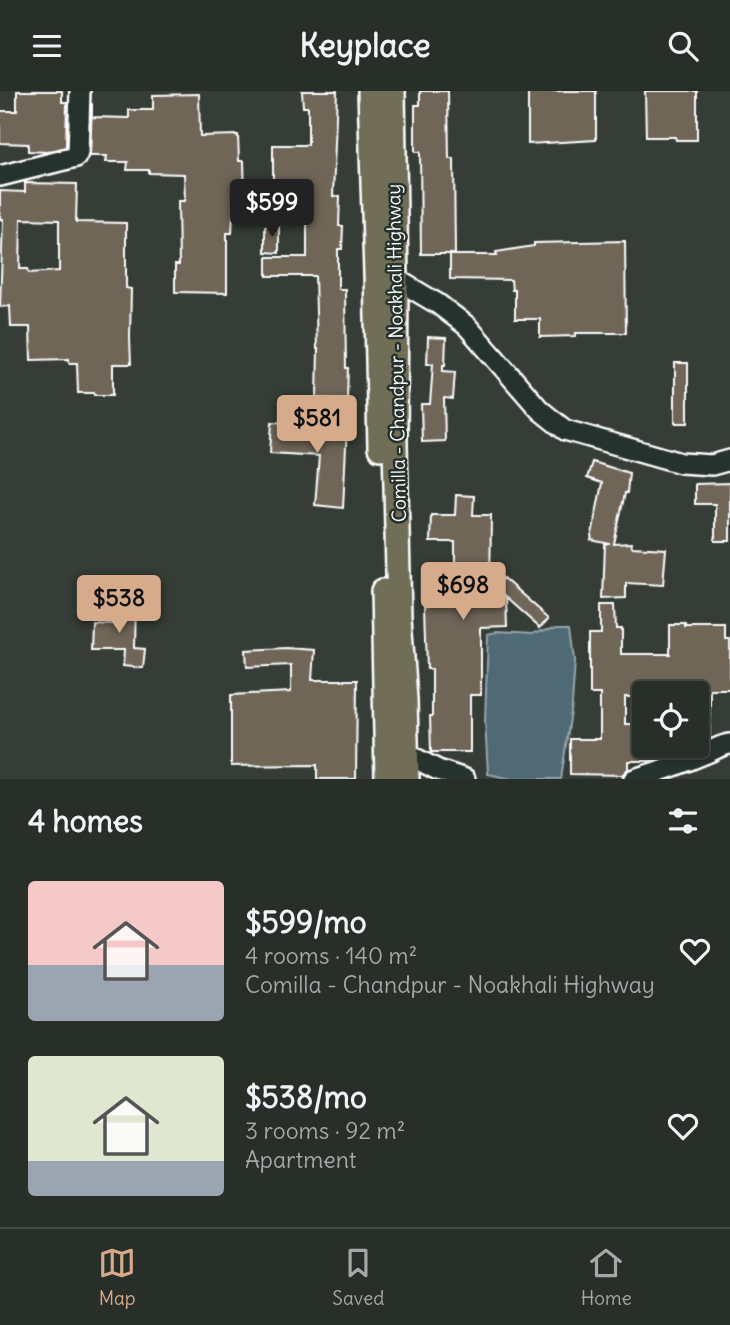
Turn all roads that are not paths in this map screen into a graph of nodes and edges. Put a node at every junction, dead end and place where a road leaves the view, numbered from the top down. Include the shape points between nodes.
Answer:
1 (79, 91) edge
2 (370, 91) edge
3 (393, 91) edge
4 (0, 176) edge
5 (396, 279) junction
6 (730, 460) edge
7 (392, 617) junction
8 (730, 744) edge
9 (407, 754) junction
10 (387, 779) edge
11 (407, 779) edge
12 (465, 779) edge
13 (634, 779) edge

1 - 4 street via 76,157
2 - 7 main road, Comilla - Chandpur - Noakhali Highway
3 - 5 main road, Comilla - Chandpur - Noakhali Highway
5 - 6 street via 467,326 540,410 565,430 681,463 712,465
5 - 7 main road, Comilla - Chandpur - Noakhali Highway
7 - 9 main road via 405,699
7 - 10 main road
8 - 13 street
9 - 11 main road
9 - 12 street

